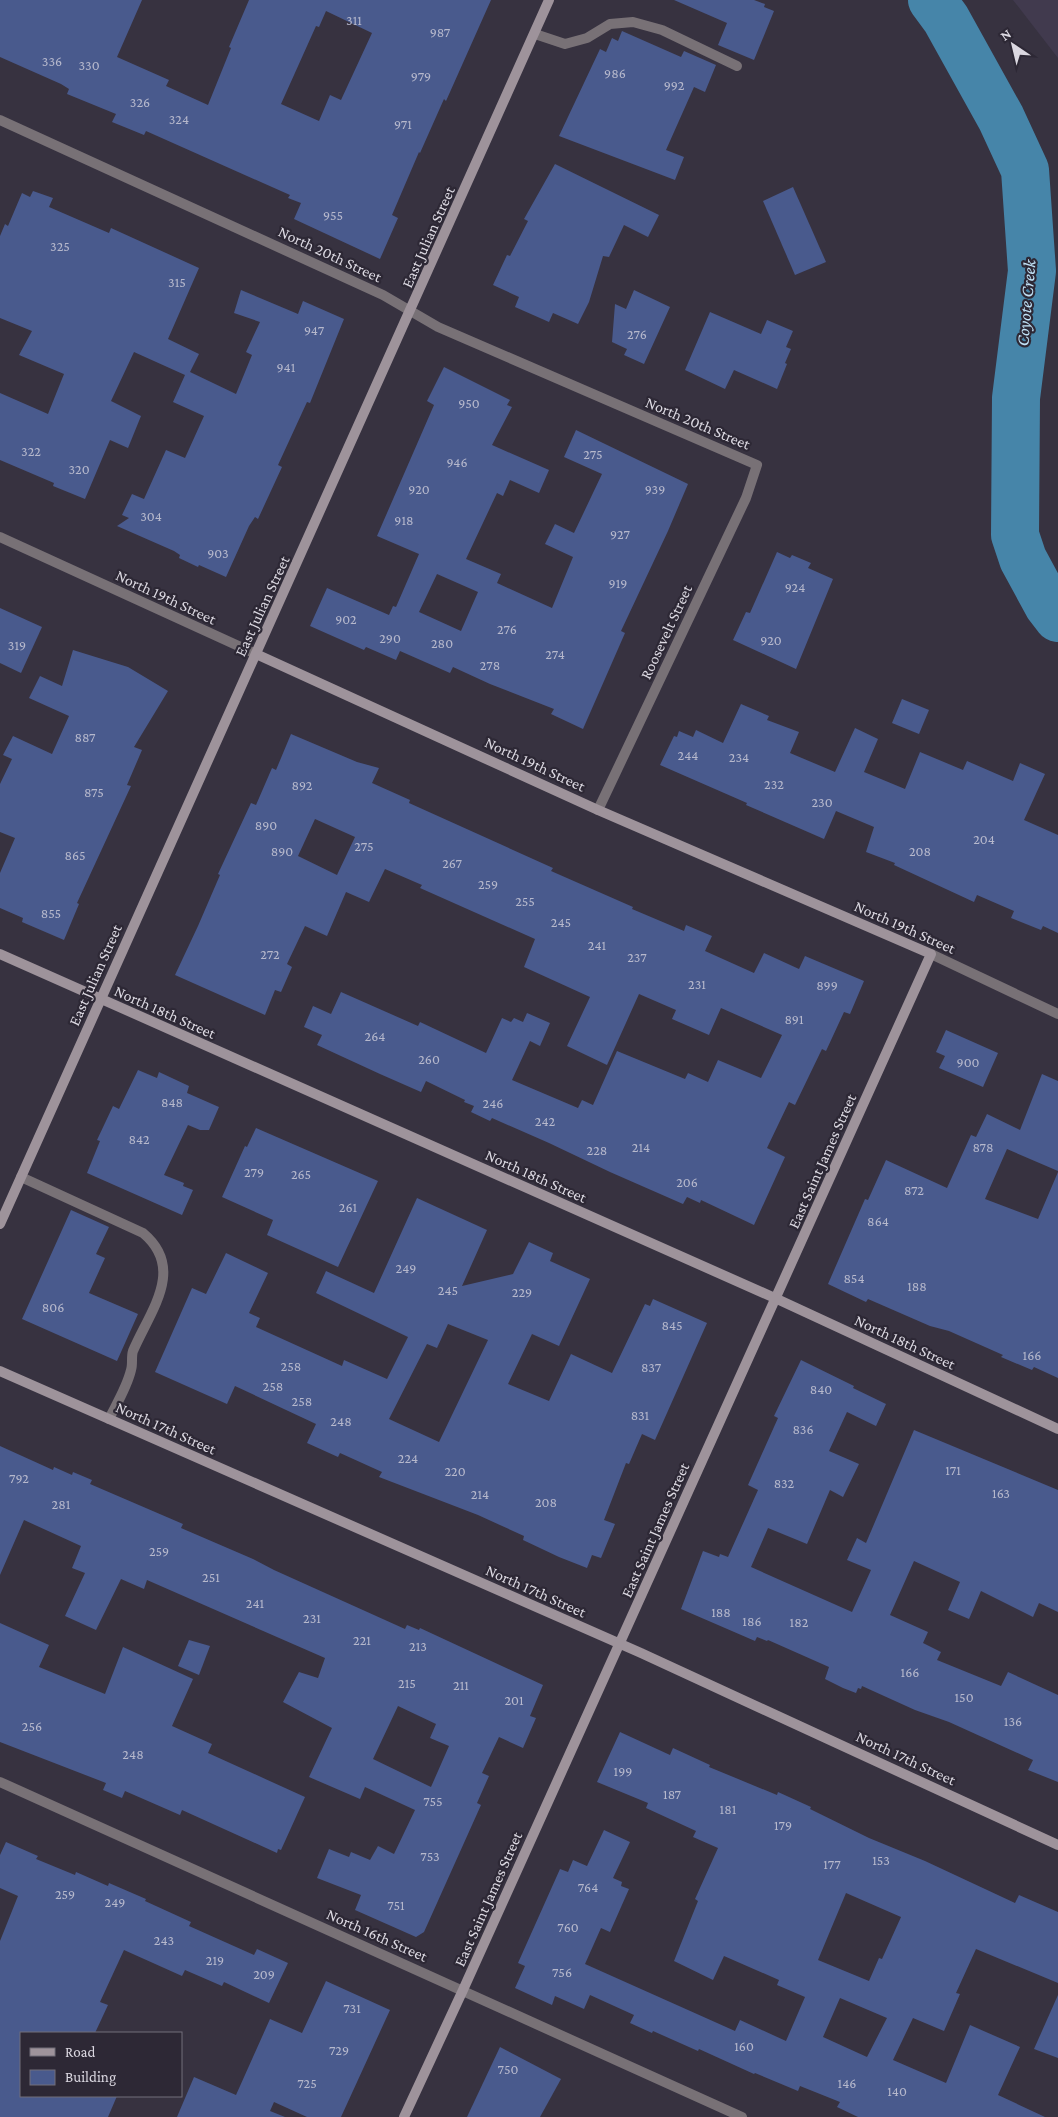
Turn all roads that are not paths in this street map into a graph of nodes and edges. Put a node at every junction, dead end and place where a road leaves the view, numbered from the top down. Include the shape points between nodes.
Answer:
1 (549, 0) edge
2 (535, 34) junction
3 (737, 66) dead end
4 (0, 120) edge
5 (411, 311) junction
6 (757, 465) joint
7 (0, 537) edge
8 (256, 654) junction
9 (598, 810) junction
10 (0, 954) edge
11 (931, 954) junction
12 (100, 1000) junction
13 (1058, 1014) edge
14 (21, 1177) junction
15 (0, 1224) edge
16 (776, 1299) junction
17 (0, 1371) edge
18 (109, 1419) junction
19 (1058, 1429) edge
20 (620, 1644) junction
21 (0, 1782) edge
22 (1058, 1845) edge
23 (463, 1990) junction
24 (404, 2117) edge
25 (742, 2117) edge

1 - 2 street, East Julian Street
2 - 3 street via 565,44 587,38 610,24 633,22 662,30
2 - 5 street, East Julian Street
4 - 5 street, North 20th Street via 383,295
5 - 6 street, North 20th Street via 438,327
5 - 8 street, East Julian Street
6 - 9 street, Roosevelt Street via 746,498
7 - 8 street, North 19th Street
8 - 9 street, North 19th Street
8 - 12 street, East Julian Street
9 - 11 street, North 19th Street
10 - 12 street, North 18th Street
11 - 13 street, North 19th Street
11 - 16 street, East Saint James Street
12 - 14 street, East Julian Street
12 - 16 street, North 18th Street
14 - 15 street, East Julian Street
14 - 18 street via 143,1233 155,1244 162,1258 164,1269 160,1291 132,1354 132,1368
16 - 19 street, North 18th Street
16 - 20 street, East Saint James Street
17 - 18 street, North 17th Street
18 - 20 street, North 17th Street
20 - 22 street, North 17th Street
20 - 23 street, East Saint James Street
21 - 23 street, North 16th Street
23 - 24 street, East Saint James Street
23 - 25 street, North 16th Street

